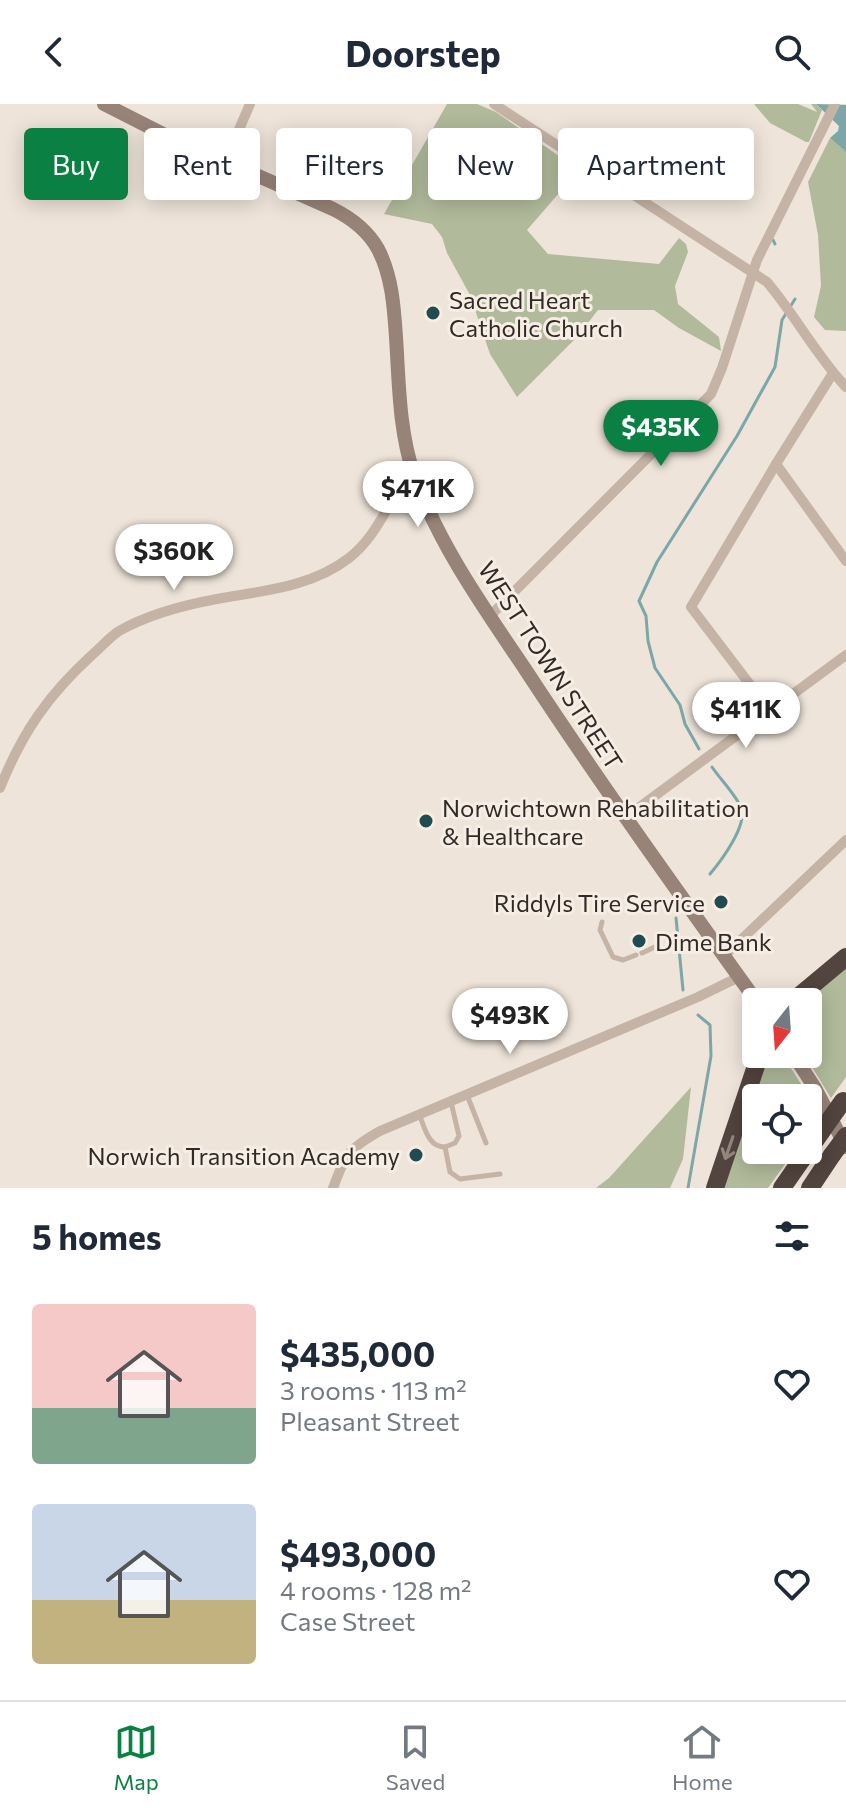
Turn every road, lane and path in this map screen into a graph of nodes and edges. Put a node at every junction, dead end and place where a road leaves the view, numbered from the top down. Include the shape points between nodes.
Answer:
1 (104, 104) edge
2 (250, 104) edge
3 (494, 104) edge
4 (835, 104) edge
5 (154, 128) edge
6 (240, 128) edge
7 (260, 178) edge
8 (753, 272) junction
9 (833, 373) junction
10 (846, 387) edge
11 (776, 464) junction
12 (413, 470) junction
13 (846, 561) edge
14 (490, 616) junction
15 (846, 655) edge
16 (770, 711) junction
17 (0, 788) edge
18 (626, 817) junction
19 (846, 840) edge
20 (602, 922) dead end
21 (659, 934) dead end
22 (724, 956) junction
23 (846, 957) edge
24 (739, 977) junction
25 (747, 988) edge
26 (809, 988) edge
27 (755, 1068) edge
28 (802, 1068) edge
29 (467, 1094) junction
30 (844, 1099) edge
31 (450, 1101) junction
32 (419, 1114) junction
33 (846, 1136) edge
34 (486, 1143) dead end
35 (445, 1147) junction
36 (839, 1151) edge
37 (500, 1174) dead end
38 (333, 1188) edge
39 (715, 1188) edge
40 (782, 1188) edge
41 (810, 1188) edge

1 - 5 main road, WEST TOWN STREET
2 - 6 street
3 - 8 street
4 - 8 street
7 - 12 main road, WEST TOWN STREET via 340,213 377,248 393,301 401,405
8 - 9 street via 790,309
8 - 14 street via 711,394
9 - 10 street
9 - 11 street
11 - 13 street
11 - 16 street via 691,607
12 - 14 main road, WEST TOWN STREET via 446,542
12 - 17 street via 367,542 315,578 161,612 118,632 42,707 15,749
14 - 18 main road, WEST TOWN STREET
15 - 16 street
16 - 18 street
18 - 22 main road, WEST TOWN STREET
19 - 22 street
20 - 21 lane via 600,930 613,957 623,960 659,945
22 - 24 main road, WEST TOWN STREET
23 - 26 highway
24 - 25 main road, WEST TOWN STREET
24 - 29 street
27 -> 39 highway
28 - 36 main road
29 - 31 street
29 - 34 lane
30 - 40 highway, bridge
31 - 32 street
31 - 35 lane via 459,1136
32 - 35 lane via 430,1141
32 - 38 street via 354,1146
33 - 36 highway, bridge
35 - 37 lane via 450,1172 460,1179
36 - 41 highway

